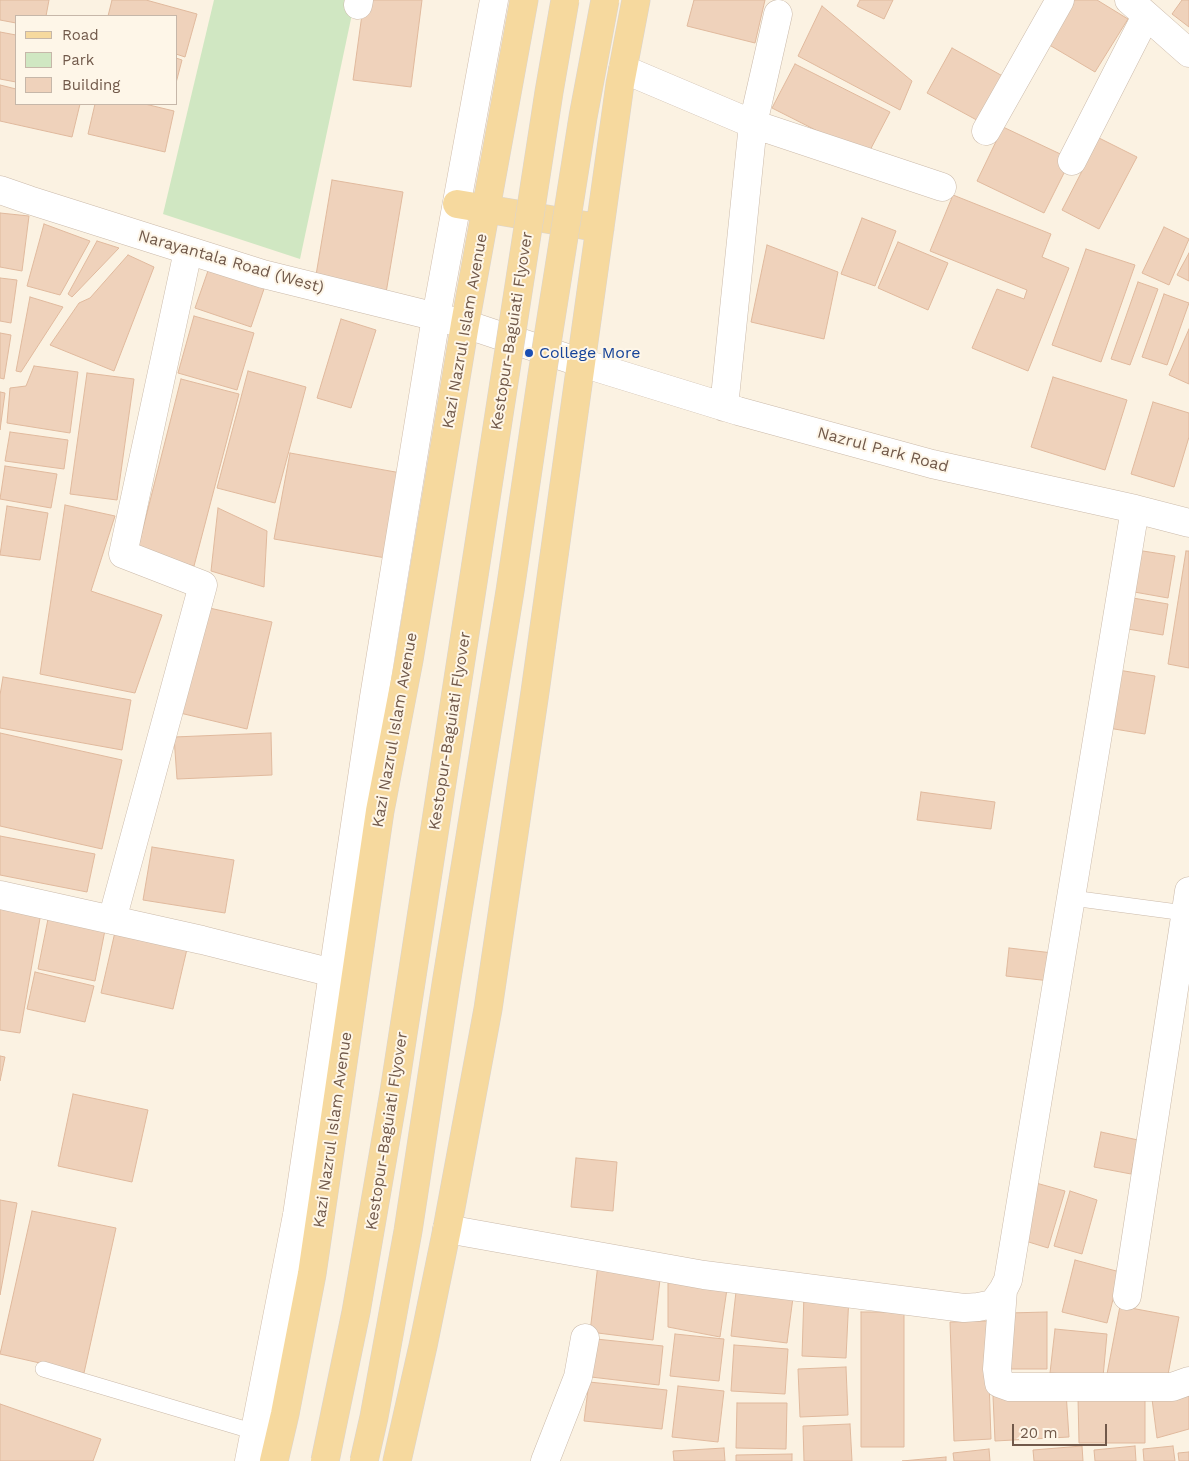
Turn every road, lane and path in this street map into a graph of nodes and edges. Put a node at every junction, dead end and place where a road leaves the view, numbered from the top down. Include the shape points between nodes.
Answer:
1 (494, 0) edge
2 (524, 0) edge
3 (565, 0) edge
4 (605, 0) edge
5 (636, 0) edge
6 (1060, 0) edge
7 (1138, 8) edge
8 (778, 14) dead end
9 (1189, 53) edge
10 (623, 69) junction
11 (753, 124) junction
12 (986, 131) dead end
13 (1072, 161) dead end
14 (942, 187) dead end
15 (0, 190) edge
16 (457, 204) junction
17 (486, 209) junction
18 (600, 228) junction
19 (188, 251) junction
20 (436, 317) junction
21 (466, 324) junction
22 (582, 363) junction
23 (724, 407) junction
24 (1135, 509) junction
25 (1189, 522) edge
26 (0, 895) edge
27 (1072, 898) junction
28 (1187, 902) edge
29 (112, 920) junction
30 (333, 973) junction
31 (447, 1229) junction
32 (1003, 1290) junction
33 (1127, 1296) dead end
34 (585, 1338) dead end
35 (44, 1369) dead end
36 (1189, 1381) edge
37 (255, 1432) junction
38 (249, 1461) edge
39 (274, 1461) edge
40 (325, 1461) edge
41 (364, 1461) edge
42 (397, 1461) edge
43 (545, 1461) edge

1 - 16 street, Kazi Nazrul Islam Avenue
2 - 17 main road, Kazi Nazrul Islam Avenue
3 - 40 main road, Kestopur-Baguiati Flyover, bridge via 394,1092 356,1312
4 - 41 main road, bridge via 580,136 408,1231
5 - 10 main road
6 - 12 street
7 - 9 street
7 - 13 street
8 - 11 street
10 - 11 street
10 - 18 main road
11 - 14 street
11 - 23 street
15 - 19 street, Narayantala Road (West)
16 - 17 main road
16 - 20 street, Kazi Nazrul Islam Avenue
17 - 18 main road
17 - 21 main road, Kazi Nazrul Islam Avenue
18 - 22 main road
19 - 20 street, Narayantala Road (West) via 263,274
19 - 29 street via 123,554 203,585
20 - 21 street, Narayantala Road (West)
20 - 30 street, Kazi Nazrul Islam Avenue
21 - 22 street, Narayantala Road (West)
21 - 39 main road, Kazi Nazrul Islam Avenue via 380,811 312,1274
22 - 23 street, Nazrul Park Road
22 - 31 main road via 489,1000
23 - 24 street, Nazrul Park Road via 932,464
24 - 25 street, Nazrul Park Road
24 - 27 street
26 - 29 street
27 - 28 lane
27 - 32 street via 1008,1280
28 - 33 street
29 - 30 street
30 - 37 street, Kazi Nazrul Islam Avenue via 297,1215
31 - 32 street via 704,1275 964,1308 993,1304
31 - 42 main road
32 - 36 street via 997,1369 999,1383 1010,1387 1172,1387
34 - 43 street via 578,1377
35 - 37 lane
37 - 38 street, Kazi Nazrul Islam Avenue

